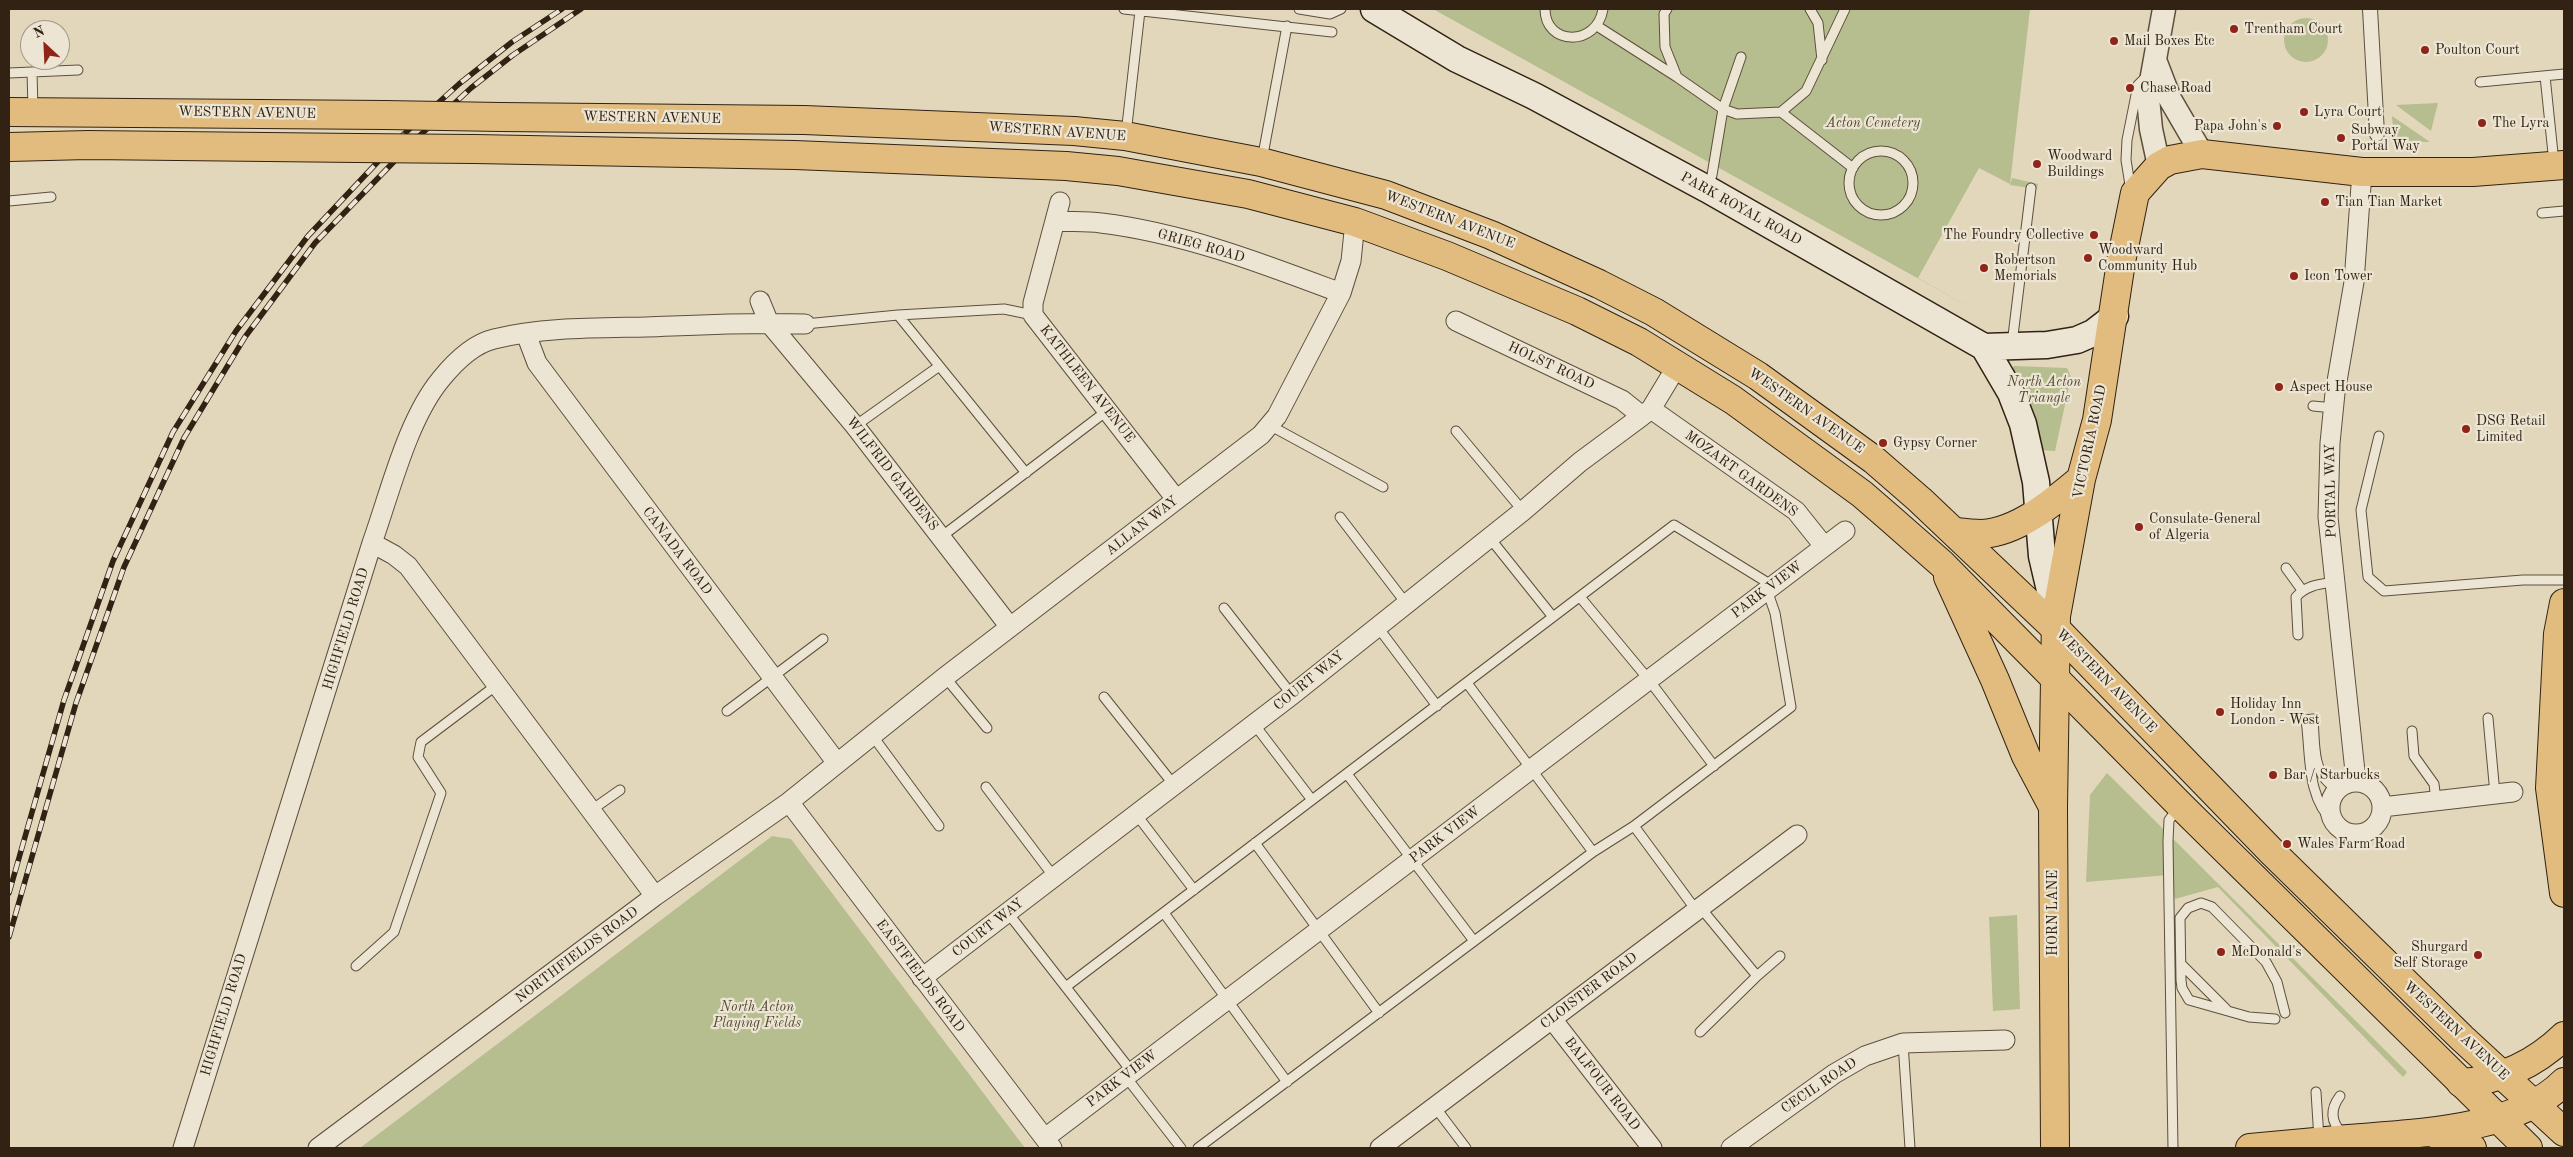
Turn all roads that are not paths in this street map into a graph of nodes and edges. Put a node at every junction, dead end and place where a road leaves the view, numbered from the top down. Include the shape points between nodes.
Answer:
1 (1124, 9) edge
2 (1299, 9) edge
3 (1341, 9) edge
4 (1374, 9) edge
5 (1545, 9) edge
6 (1603, 9) edge
7 (1667, 9) edge
8 (1810, 9) edge
9 (1845, 9) edge
10 (2164, 9) edge
11 (2370, 9) edge
12 (1140, 11) junction
13 (1287, 26) junction
14 (1597, 26) junction
15 (1332, 32) dead end
16 (1741, 57) dead end
17 (1822, 61) junction
18 (2154, 64) junction
19 (78, 70) dead end
20 (32, 72) junction
21 (9, 73) edge
22 (2564, 74) edge
23 (2545, 76) junction
24 (1677, 77) junction
25 (2480, 82) dead end
26 (1723, 108) junction
27 (21, 112) edge
28 (1781, 112) junction
29 (2377, 134) dead end
30 (1125, 136) junction
31 (9, 147) edge
32 (2202, 154) junction
33 (1262, 162) junction
34 (2159, 166) junction
35 (2559, 166) edge
36 (1853, 168) junction
37 (2362, 172) junction
38 (2031, 188) dead end
39 (1707, 189) junction
40 (51, 197) dead end
41 (9, 201) edge
42 (1060, 202) dead end
43 (2133, 206) junction
44 (2564, 211) edge
45 (2542, 213) dead end
46 (1056, 221) junction
47 (1355, 222) junction
48 (1341, 293) junction
49 (760, 301) dead end
50 (898, 315) junction
51 (1032, 315) junction
52 (2115, 316) junction
53 (1456, 321) dead end
54 (769, 323) junction
55 (805, 324) joint
56 (526, 334) junction
57 (1984, 346) junction
58 (2012, 347) junction
59 (1677, 366) junction
60 (938, 367) junction
61 (2313, 406) dead end
62 (2334, 408) junction
63 (1108, 410) junction
64 (1647, 412) junction
65 (856, 426) junction
66 (1271, 426) junction
67 (1456, 431) dead end
68 (2379, 436) dead end
69 (1026, 474) junction
70 (2081, 479) junction
71 (1383, 487) dead end
72 (1176, 499) junction
73 (1523, 511) junction
74 (2037, 511) junction
75 (1340, 517) dead end
76 (1845, 531) dead end
77 (1955, 532) junction
78 (941, 537) junction
79 (1488, 537) junction
80 (372, 544) junction
81 (1824, 546) junction
82 (1942, 564) junction
83 (2286, 568) dead end
84 (2564, 580) edge
85 (2335, 582) junction
86 (1770, 588) junction
87 (2302, 590) junction
88 (1580, 597) junction
89 (1405, 602) junction
90 (2564, 603) edge
91 (1224, 608) dead end
92 (1553, 618) junction
93 (2056, 622) junction
94 (1377, 626) junction
95 (1010, 627) junction
96 (2298, 635) dead end
97 (823, 639) dead end
98 (945, 677) junction
99 (2055, 678) junction
100 (773, 679) junction
101 (1648, 680) junction
102 (1467, 683) junction
103 (498, 684) junction
104 (1292, 695) junction
105 (1104, 697) dead end
106 (1437, 706) junction
107 (726, 711) dead end
108 (2488, 718) dead end
109 (1254, 724) junction
110 (987, 728) dead end
111 (2412, 731) dead end
112 (872, 735) junction
113 (837, 763) junction
114 (1714, 766) junction
115 (1532, 768) junction
116 (1347, 774) junction
117 (2352, 782) junction
118 (1174, 785) junction
119 (986, 787) dead end
120 (620, 790) dead end
121 (2504, 793) joint
122 (1312, 800) junction
123 (2436, 800) junction
124 (789, 802) junction
125 (2180, 806) junction
126 (2053, 807) junction
127 (2382, 807) junction
128 (593, 809) junction
129 (1136, 814) junction
130 (2334, 823) junction
131 (939, 826) dead end
132 (1634, 826) junction
133 (1797, 834) dead end
134 (2560, 838) edge
135 (1255, 843) junction
136 (1593, 852) junction
137 (1411, 860) junction
138 (1054, 877) junction
139 (1194, 890) junction
140 (2564, 893) edge
141 (655, 896) junction
142 (1698, 908) junction
143 (1008, 912) junction
144 (1164, 913) junction
145 (1318, 931) junction
146 (1474, 941) junction
147 (1780, 956) dead end
148 (2181, 964) junction
149 (356, 966) dead end
150 (1757, 976) junction
151 (922, 978) junction
152 (1067, 986) junction
153 (1227, 1000) junction
154 (2226, 1009) junction
155 (1379, 1013) junction
156 (2286, 1013) dead end
157 (1552, 1019) junction
158 (2275, 1020) dead end
159 (1700, 1032) dead end
160 (2564, 1036) edge
161 (2005, 1040) dead end
162 (1903, 1043) junction
163 (1129, 1074) junction
164 (2503, 1076) junction
165 (1287, 1082) junction
166 (2564, 1082) edge
167 (2461, 1083) junction
168 (2316, 1092) dead end
169 (2340, 1096) dead end
170 (2534, 1103) junction
171 (1435, 1107) junction
172 (2496, 1118) junction
173 (2430, 1132) junction
174 (2564, 1132) edge
175 (2349, 1139) junction
176 (2318, 1142) junction
177 (2402, 1142) edge
178 (1049, 1143) edge
179 (183, 1148) edge
180 (318, 1148) edge
181 (1181, 1148) edge
182 (1198, 1148) edge
183 (1380, 1148) edge
184 (1466, 1148) edge
185 (1652, 1148) edge
186 (1731, 1148) edge
187 (1910, 1148) edge
188 (2055, 1148) edge
189 (2173, 1148) edge
190 (2250, 1148) edge
191 (2472, 1148) edge
192 (2528, 1148) edge

1 - 12 lane
2 - 3 lane via 1330,14
4 - 39 main road, PARK ROYAL ROAD via 1457,59 1534,96
5 - 14 lane via 1548,23 1562,35 1580,37
6 - 14 lane
7 - 24 lane via 1664,14 1665,47
8 - 17 lane via 1818,23
9 - 17 lane
10 - 18 street, VICTORIA ROAD
11 - 29 street
12 - 13 lane
12 - 30 lane
13 - 15 lane
13 - 33 lane
14 - 24 lane
16 - 26 lane
17 - 28 lane via 1806,91
18 - 32 street
18 - 34 street, VICTORIA ROAD via 2148,98
18 - 43 lane, VICTORIA ROAD via 2138,85 2127,140 2126,160
19 - 20 lane
20 - 21 lane
20 - 27 lane
22 - 23 lane
23 - 25 lane
23 - 35 lane
24 - 26 lane
26 - 28 lane via 1737,114
26 - 39 lane
27 - 30 main road, WESTERN AVENUE, bridge via 804,120
28 - 36 lane
30 - 33 main road, WESTERN AVENUE
31 - 47 main road, bridge via 474,149 795,155 1074,167 1118,171 1248,194
32 - 34 main road via 2170,160
32 - 37 main road
33 - 77 main road, WESTERN AVENUE via 1386,195 1447,218 1545,258 1654,312 1758,376 1829,426 1874,460
34 - 43 main road, VICTORIA ROAD via 2135,193
35 - 37 main road via 2474,172
36 - 36 lane via 1867,154 1887,152 1896,155 1904,160 1913,178 1910,198 1903,207 1882,215 1862,208 1850,190
37 - 62 street, PORTAL WAY via 2354,282
38 - 58 lane
39 - 57 main road, PARK ROYAL ROAD
40 - 41 lane
42 - 46 street, KATHLEEN AVENUE
43 - 52 main road, VICTORIA ROAD via 2121,262
44 - 45 lane
46 - 48 street, GRIEG ROAD via 1100,222 1153,232 1218,249
46 - 51 street, KATHLEEN AVENUE
47 - 48 street, ALLAN WAY via 1350,264
47 - 59 main road via 1447,256 1577,311 1639,342
48 - 66 street, ALLAN WAY
49 - 54 street, WILFRID GARDENS
50 - 51 lane via 1004,310
50 - 55 lane
50 - 60 lane
51 - 63 street, KATHLEEN AVENUE
52 - 58 main road, PARK ROYAL ROAD via 2093,333 2077,340
52 - 70 main road, VICTORIA ROAD via 2097,420
53 - 64 street, HOLST ROAD
54 - 55 street, HIGHFIELD ROAD
54 - 56 street, HIGHFIELD ROAD
54 - 65 street, WILFRID GARDENS
56 - 80 street, HIGHFIELD ROAD via 493,339 472,350 440,380 410,434
56 - 100 street, CANADA ROAD via 537,362
57 - 58 main road, PARK ROYAL ROAD
57 - 74 main road via 2011,393 2023,424 2036,482
59 - 64 street, COURT WAY
59 - 82 main road via 1733,400 1842,479
60 - 65 lane
60 - 69 lane
61 - 62 lane
62 - 85 street, PORTAL WAY via 2328,491
63 - 69 lane
63 - 72 street, KATHLEEN AVENUE
64 - 73 street, COURT WAY via 1580,462
64 - 81 street, MOZART GARDENS via 1796,511
65 - 78 street, WILFRID GARDENS
66 - 71 lane
66 - 72 street, ALLAN WAY
67 - 73 lane
68 - 84 lane via 2361,510 2368,577 2384,591 2523,580
69 - 78 lane
70 - 74 main road
70 - 93 main road, VICTORIA ROAD
72 - 95 street, ALLAN WAY
73 - 79 street, COURT WAY
74 - 77 main road via 2009,528 1982,534
74 - 93 main road via 2042,556
75 - 89 lane
76 - 81 street, PARK VIEW
77 - 93 main road, WESTERN AVENUE
78 - 95 street, WILFRID GARDENS
79 - 89 street, COURT WAY
79 - 92 lane
80 - 103 street via 408,566
80 - 179 street, HIGHFIELD ROAD
81 - 86 street, PARK VIEW
82 - 99 main road
82 - 126 main road via 2026,756
83 - 87 lane
85 - 87 lane
85 - 117 street, PORTAL WAY
86 - 88 lane via 1674,525
86 - 101 street, PARK VIEW
86 - 114 lane via 1791,706
87 - 96 lane via 2296,597
88 - 92 lane
88 - 101 lane
89 - 94 street, COURT WAY
90 - 134 main road via 2558,634 2550,788
91 - 104 lane
92 - 102 lane
93 - 99 main road, VICTORIA ROAD
93 - 164 main road, WESTERN AVENUE via 2272,852
94 - 104 street, COURT WAY
94 - 106 lane
95 - 98 street, ALLAN WAY
97 - 100 lane
98 - 110 lane
98 - 112 street, ALLAN WAY
99 - 125 main road
99 - 126 main road, HORN LANE
100 - 107 lane
100 - 113 street, CANADA ROAD
101 - 114 lane
101 - 115 street, PARK VIEW
102 - 106 lane
102 - 115 lane
103 - 128 street
103 - 149 lane via 420,742 418,757 441,793 394,932
104 - 109 street, COURT WAY
105 - 118 lane
106 - 116 lane
108 - 121 lane
109 - 118 street, COURT WAY
109 - 122 lane
111 - 123 lane via 2414,756 2434,784
112 - 113 street, ALLAN WAY
112 - 131 lane
113 - 124 street, NORTHFIELDS ROAD
114 - 132 lane
115 - 136 lane
115 - 137 street, PARK VIEW
116 - 122 lane
116 - 137 lane
117 - 127 street via 2364,782 2377,792
117 - 130 street via 2335,792 2331,799 2330,815
117 - 130 lane via 2330,784 2322,776 2317,763 2313,719 2306,720 2315,793 2325,815
118 - 129 street, COURT WAY
119 - 138 lane
120 - 128 lane
121 - 123 street
122 - 135 lane
123 - 127 street
124 - 141 street, NORTHFIELDS ROAD
124 - 151 street, EASTFIELDS ROAD
125 - 167 main road
125 - 189 lane via 2169,820 2168,841
126 - 188 main road, HORN LANE
127 - 130 street via 2378,823 2364,833 2347,833
128 - 141 street
129 - 138 street, COURT WAY
129 - 139 lane
132 - 136 lane
132 - 142 lane
133 - 142 street, CLOISTER ROAD
134 - 140 main road
135 - 139 lane
135 - 145 lane
136 - 146 lane
137 - 145 street, PARK VIEW
137 - 146 lane
138 - 143 street, COURT WAY
139 - 144 lane
141 - 180 street, NORTHFIELDS ROAD
142 - 150 lane
142 - 157 street, CLOISTER ROAD
143 - 151 street, COURT WAY
143 - 152 lane
144 - 152 lane
144 - 153 lane
145 - 153 street, PARK VIEW
145 - 155 lane
146 - 155 lane
147 - 150 lane
148 - 154 lane
148 - 154 lane via 2182,988 2189,1000
148 - 156 lane via 2180,918 2188,908 2201,903 2212,908 2266,962 2277,982
150 - 159 lane
151 - 178 street, EASTFIELDS ROAD
152 - 163 lane
153 - 163 street, PARK VIEW
153 - 165 lane
154 - 158 lane via 2249,1017
155 - 165 lane
157 - 171 street, CLOISTER ROAD
157 - 185 street, BALFOUR ROAD
160 - 164 main road via 2541,1056
161 - 162 street, CECIL ROAD
162 - 186 street, CECIL ROAD via 1865,1056 1834,1074
162 - 187 lane
163 - 178 street, PARK VIEW
163 - 181 lane
164 - 167 main road
164 - 170 main road, WESTERN AVENUE
165 - 182 lane
166 - 170 main road via 2546,1098
167 - 172 main road
168 - 176 lane
169 - 175 lane via 2332,1114 2335,1127
170 - 172 main road
170 - 174 main road, WESTERN AVENUE
171 - 183 street, CLOISTER ROAD
171 - 184 lane
172 - 173 main road via 2462,1128
172 - 192 main road
173 - 177 main road
173 - 191 main road
175 - 176 main road
175 - 177 main road
176 - 190 main road

